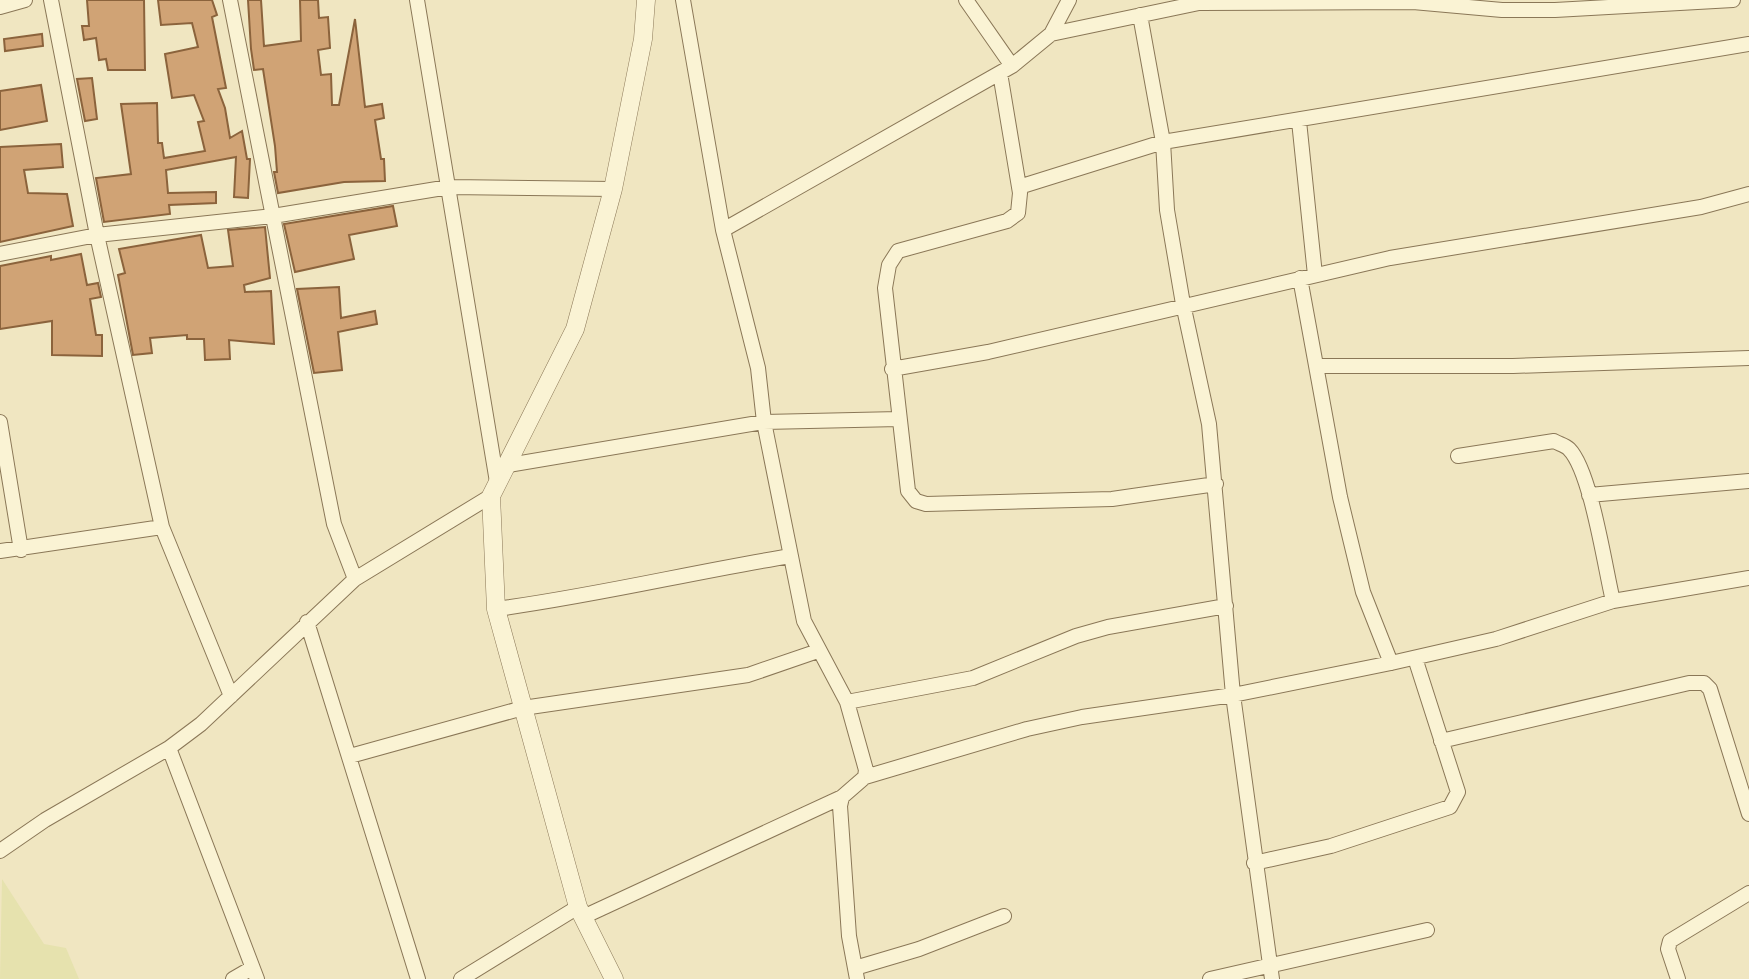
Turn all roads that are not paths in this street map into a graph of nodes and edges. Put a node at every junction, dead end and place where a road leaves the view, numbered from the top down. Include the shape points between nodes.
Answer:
1 (25, 0) edge
2 (51, 0) edge
3 (230, 0) edge
4 (417, 0) edge
5 (646, 0) edge
6 (683, 0) edge
7 (966, 0) edge
8 (1069, 0) edge
9 (1733, 0) edge
10 (0, 8) edge
11 (1140, 15) junction
12 (1051, 34) junction
13 (1749, 44) edge
14 (1006, 69) junction
15 (1298, 121) junction
16 (1163, 142) junction
17 (449, 187) junction
18 (1019, 187) junction
19 (612, 189) junction
20 (1749, 194) edge
21 (273, 216) junction
22 (723, 230) junction
23 (97, 235) junction
24 (0, 254) edge
25 (1315, 275) junction
26 (1300, 278) junction
27 (1183, 304) junction
28 (1749, 358) edge
29 (1318, 366) junction
30 (892, 369) junction
31 (899, 419) junction
32 (0, 422) edge
33 (764, 422) junction
34 (1458, 456) dead end
35 (508, 464) junction
36 (1749, 481) edge
37 (1216, 484) junction
38 (494, 489) junction
39 (1589, 495) junction
40 (162, 527) junction
41 (21, 550) junction
42 (0, 551) edge
43 (791, 556) junction
44 (1749, 578) edge
45 (355, 579) junction
46 (1613, 601) junction
47 (1226, 606) junction
48 (496, 609) junction
49 (307, 622) junction
50 (818, 651) junction
51 (1415, 658) junction
52 (1391, 663) junction
53 (1233, 695) junction
54 (231, 696) junction
55 (847, 702) junction
56 (523, 708) junction
57 (1441, 741) junction
58 (169, 748) junction
59 (349, 756) junction
60 (865, 777) junction
61 (842, 797) junction
62 (1749, 814) edge
63 (0, 851) edge
64 (1254, 863) junction
65 (1749, 893) edge
66 (581, 912) junction
67 (1004, 916) dead end
68 (1427, 930) dead end
69 (1271, 973) edge
70 (255, 974) edge
71 (855, 976) edge
72 (233, 979) edge
73 (418, 979) edge
74 (461, 979) edge
75 (614, 979) edge
76 (1210, 979) edge
77 (1678, 979) edge

1 - 10 street
2 - 23 street
3 - 21 street
4 - 17 street
5 - 19 street via 643,39
6 - 22 street
7 - 14 street
8 - 12 street
9 - 11 street via 1528,10 1413,2 1199,3
11 - 12 street
11 - 16 street
12 - 14 street
13 - 15 street
14 - 18 street
14 - 22 street
15 - 16 street
15 - 25 street
16 - 18 street
16 - 27 street via 1167,210
17 - 19 street
17 - 21 street
17 - 38 street
18 - 30 street via 1018,213 1007,220 898,251 884,288
19 - 35 street via 575,329
20 - 25 street
21 - 23 street
21 - 45 street via 334,524
22 - 33 street via 758,368
23 - 24 street
23 - 40 street
25 - 26 street
26 - 27 street
26 - 29 street
27 - 30 street via 988,352
27 - 37 street via 1209,424
28 - 29 street via 1513,366
29 - 52 street via 1340,497 1360,580
30 - 31 street
31 - 33 street
31 - 37 street via 908,491 926,504 1112,499
32 - 41 street
33 - 35 street
33 - 43 street
34 - 39 street via 1554,442 1575,457
35 - 38 street
36 - 39 street
37 - 47 street
38 - 45 street
38 - 48 street
39 - 46 street
40 - 41 street
40 - 54 street
41 - 42 street
43 - 48 street
43 - 50 street via 804,621
44 - 46 street
45 - 49 street
46 - 51 street via 1496,639
47 - 53 street
47 - 55 street via 1108,627 974,678
48 - 56 street
49 - 54 street
49 - 59 street
50 - 55 street
50 - 56 street via 748,675
51 - 52 street
51 - 57 street
52 - 53 street
53 - 60 street via 1027,729
53 - 64 street
54 - 58 street
55 - 60 street
56 - 59 street
56 - 66 street
57 - 62 street via 1704,683
57 - 64 street via 1458,792 1450,807 1331,846
58 - 63 street
58 - 70 street
59 - 73 street
60 - 61 street
61 - 66 street
61 - 71 street via 844,873
64 - 69 street
65 - 77 street via 1670,941 1668,949
66 - 74 street
66 - 75 street
67 - 71 street
68 - 69 street
69 - 76 street
70 - 72 street

